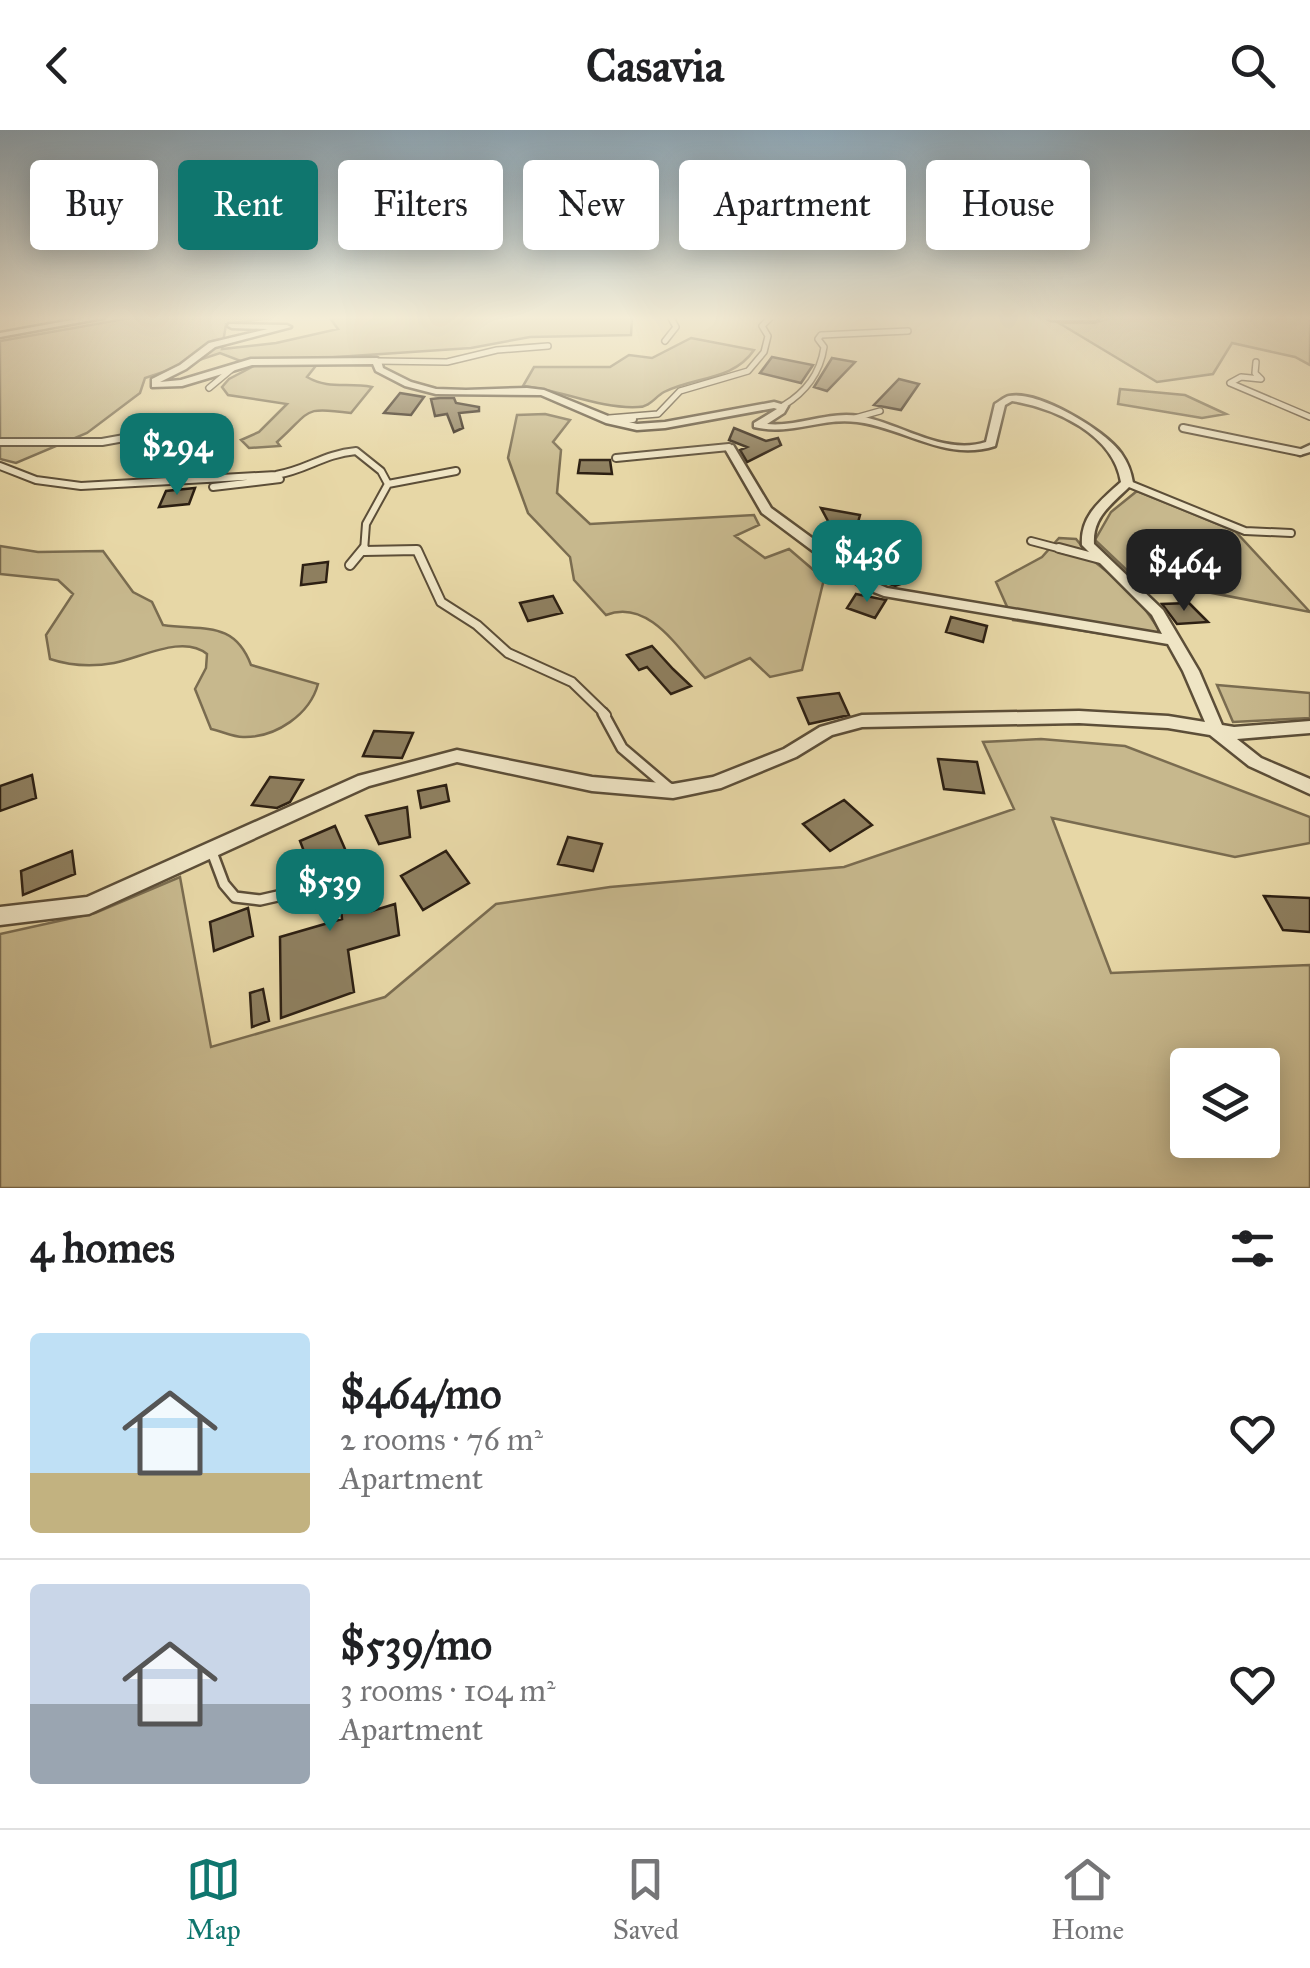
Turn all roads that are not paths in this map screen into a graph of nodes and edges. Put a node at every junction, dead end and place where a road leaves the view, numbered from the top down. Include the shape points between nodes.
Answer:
1 (182, 367) edge
2 (236, 367) edge
3 (379, 367) edge
4 (754, 367) edge
5 (820, 367) edge
6 (1256, 367) edge
7 (233, 368) junction
8 (209, 388) dead end
9 (782, 406) junction
10 (880, 411) dead end
11 (586, 412) junction
12 (1310, 417) edge
13 (855, 418) junction
14 (202, 424) dead end
15 (1183, 428) dead end
16 (0, 442) edge
17 (729, 448) joint
18 (1305, 450) edge
19 (616, 458) dead end
20 (0, 466) edge
21 (456, 471) dead end
22 (296, 472) junction
23 (1127, 483) junction
24 (388, 484) junction
25 (213, 487) dead end
26 (1290, 534) dead end
27 (1032, 541) dead end
28 (364, 551) junction
29 (1104, 560) junction
30 (350, 566) dead end
31 (1174, 640) junction
32 (1310, 727) edge
33 (1218, 732) junction
34 (1310, 787) edge
35 (673, 791) junction
36 (211, 850) junction
37 (313, 888) dead end
38 (0, 916) edge

1 - 7 street via 155,385
2 - 7 street
3 - 11 street via 431,394 541,392
4 - 11 lane via 681,391 661,412 642,418
5 - 9 lane via 799,396
6 - 12 lane via 1261,379 1230,383
7 - 8 lane
9 - 11 street via 652,427 598,420
9 - 13 street via 758,425
10 - 13 lane
13 - 23 street via 980,450 991,444 1000,404 1011,398 1043,403 1116,452
14 - 16 lane via 102,442
15 - 18 lane
17 - 19 lane
17 - 31 street via 766,510 884,592
20 - 22 lane via 81,486
21 - 24 lane
22 - 24 lane via 331,453 356,451
22 - 25 lane via 259,484
23 - 26 lane via 1245,531
23 - 29 street via 1100,508 1086,534
24 - 28 lane via 366,524
27 - 29 lane
28 - 30 lane
28 - 35 lane via 417,550 442,602 508,653 572,682 610,719 622,748
29 - 31 street via 1158,613
31 - 33 street
32 - 33 street
33 - 34 street via 1255,762
33 - 35 street via 1079,717 862,722 826,731 715,783
35 - 36 street via 592,784 456,756 364,780
36 - 37 lane via 235,897 260,900
36 - 38 street via 89,904

